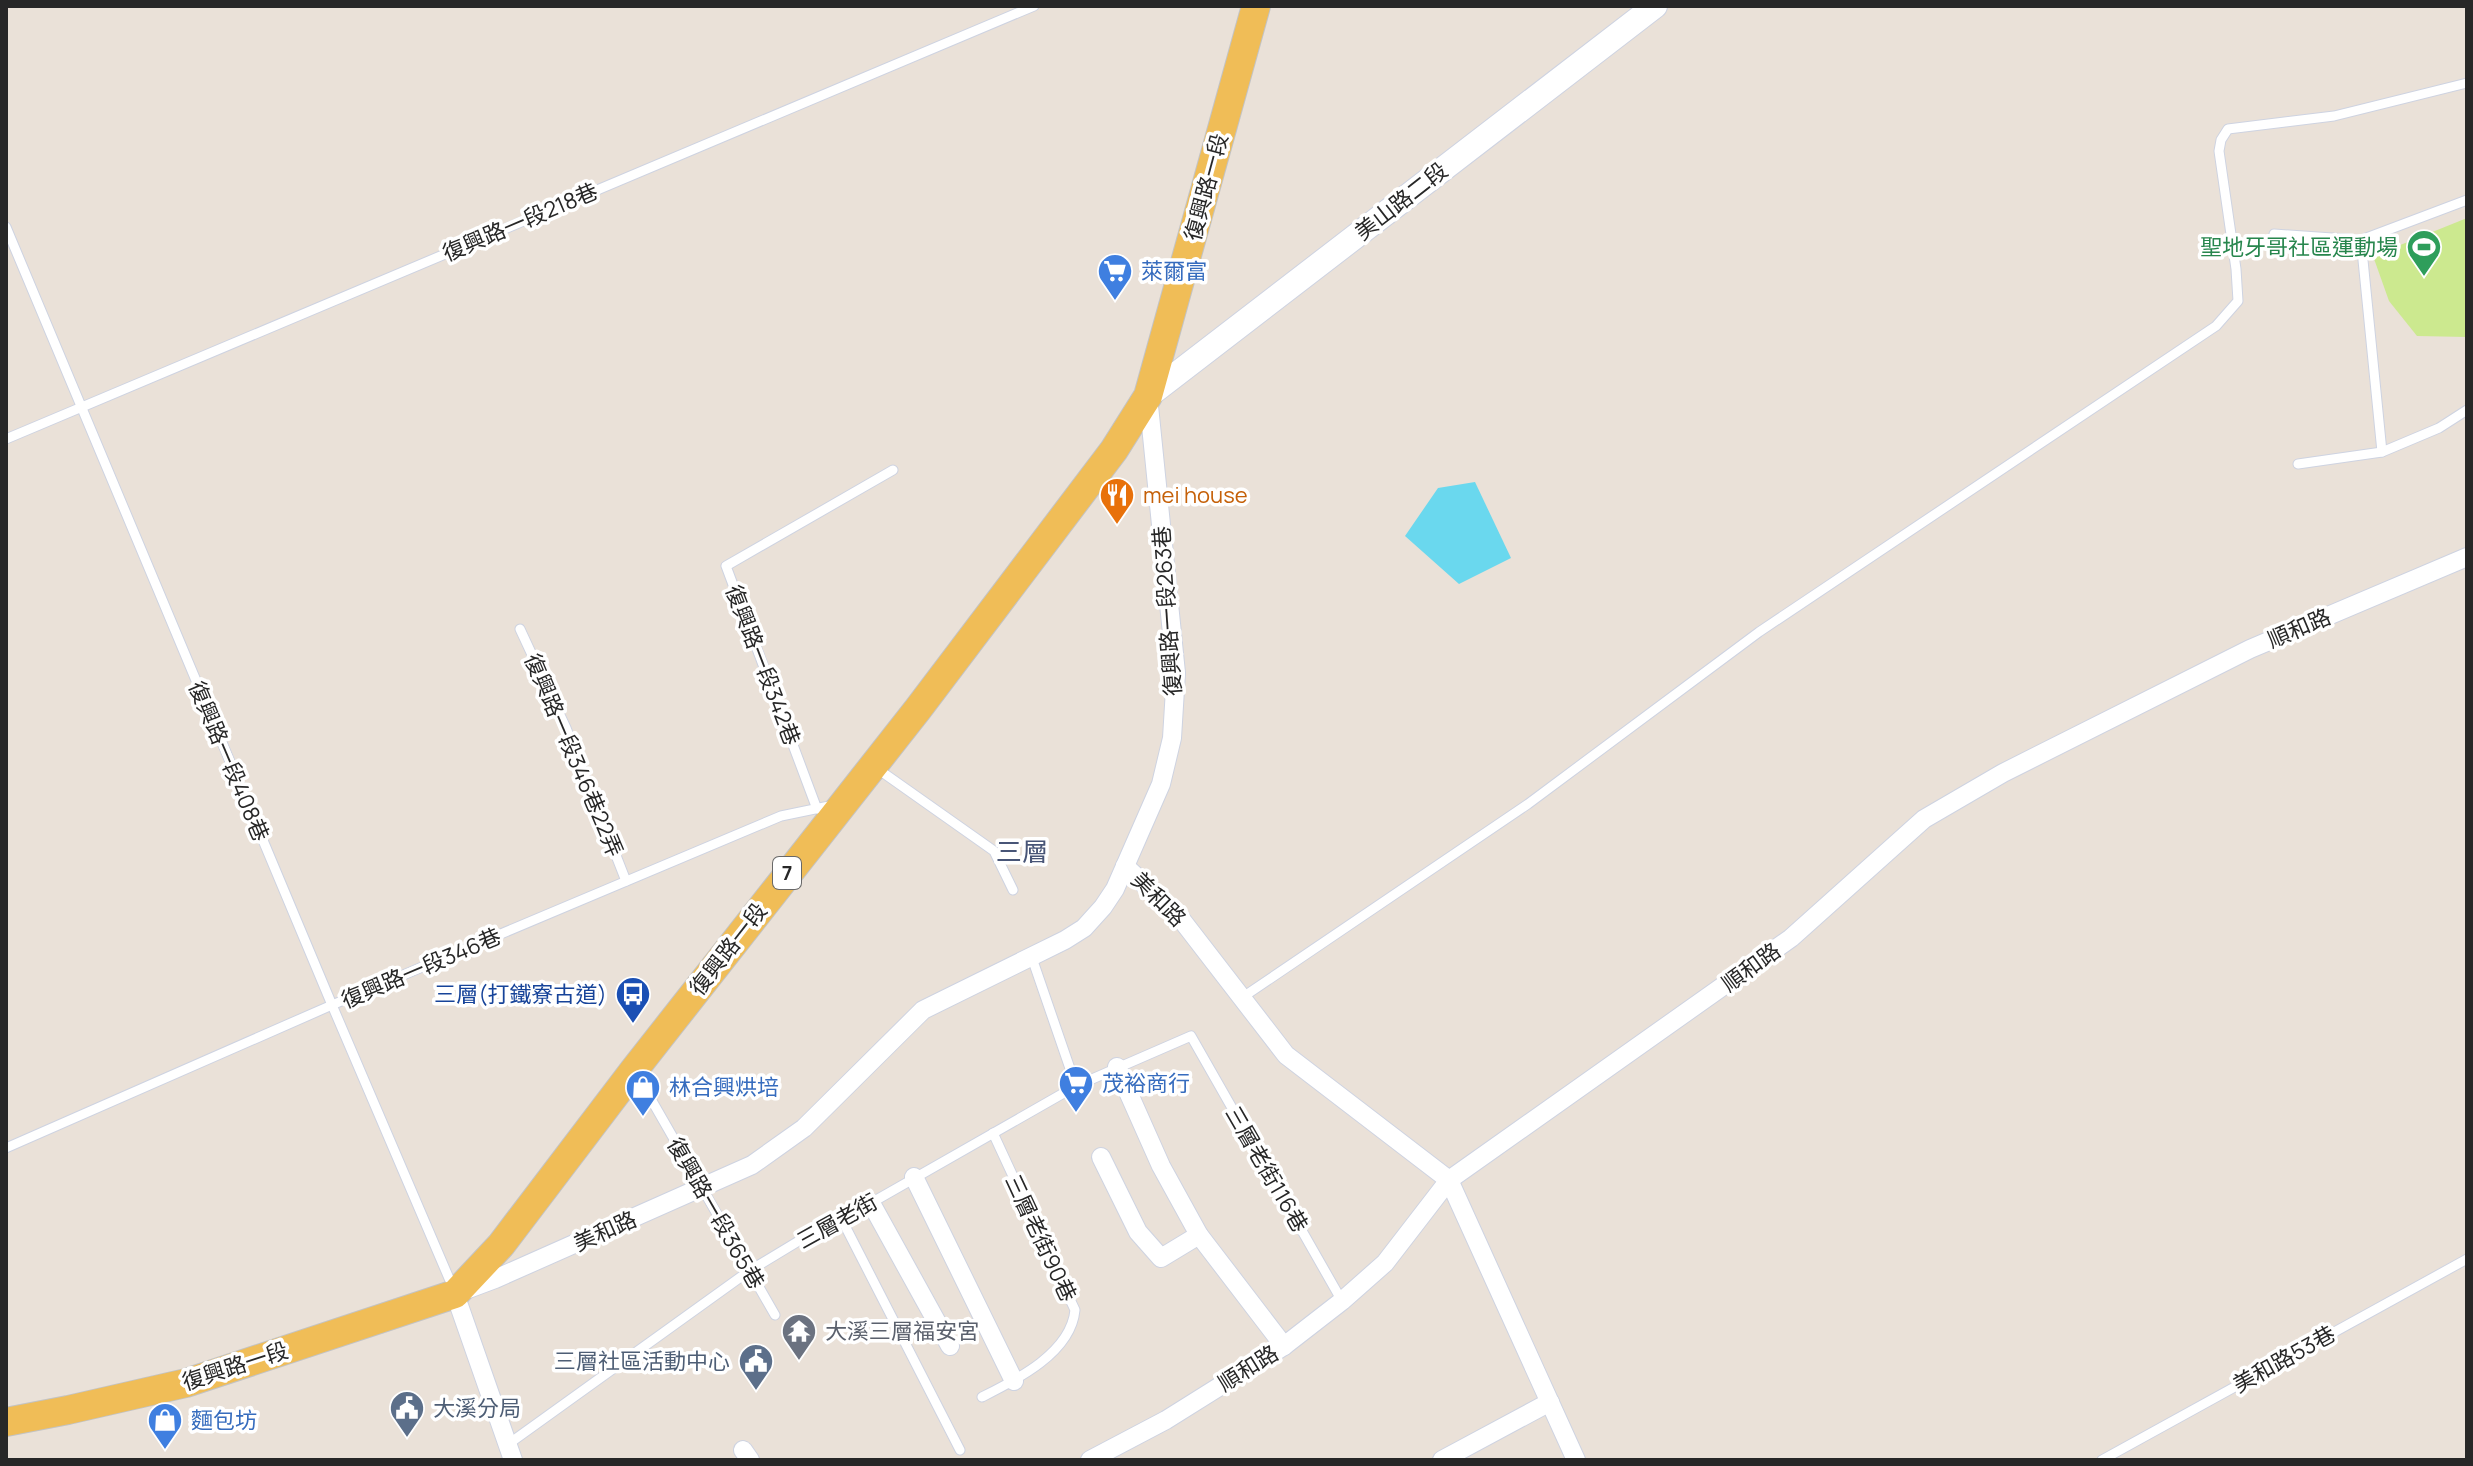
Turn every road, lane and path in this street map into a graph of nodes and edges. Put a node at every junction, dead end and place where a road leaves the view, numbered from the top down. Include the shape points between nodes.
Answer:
1 (1034, 6) edge
2 (1256, 6) edge
3 (1655, 6) edge
4 (2467, 83) edge
5 (2467, 200) edge
6 (6, 227) edge
7 (2274, 234) dead end
8 (2361, 240) junction
9 (1148, 396) junction
10 (81, 406) junction
11 (2467, 410) edge
12 (6, 439) edge
13 (2382, 452) junction
14 (2298, 464) dead end
15 (893, 470) dead end
16 (2467, 557) edge
17 (520, 629) dead end
18 (873, 765) junction
19 (829, 806) junction
20 (1125, 866) junction
21 (626, 881) junction
22 (1013, 890) dead end
23 (1032, 958) junction
24 (1243, 997) junction
25 (332, 1005) junction
26 (1191, 1036) joint
27 (1117, 1067) junction
28 (634, 1070) junction
29 (1076, 1086) junction
30 (993, 1133) junction
31 (6, 1148) edge
32 (1101, 1157) dead end
33 (914, 1177) junction
34 (1449, 1180) junction
35 (701, 1189) junction
36 (871, 1203) junction
37 (840, 1216) junction
38 (1199, 1235) junction
39 (2467, 1259) edge
40 (749, 1271) junction
41 (455, 1294) junction
42 (1342, 1301) junction
43 (775, 1315) dead end
44 (950, 1346) dead end
45 (1284, 1346) junction
46 (1014, 1381) junction
47 (982, 1397) dead end
48 (1550, 1402) junction
49 (6, 1422) edge
50 (960, 1450) dead end
51 (510, 1453) edge
52 (1090, 1460) edge
53 (1442, 1460) edge
54 (1576, 1460) edge
55 (2102, 1460) edge

1 - 10 lane, 復興路一段218巷
2 - 9 main road, 復興路一段 / 7
3 - 9 street, 美山路二段
4 - 24 lane via 2334,116 2228,129 2219,151 2238,301 2216,326 1759,632 1528,804
5 - 8 lane
6 - 10 lane, 復興路一段408巷
7 - 8 lane
8 - 13 lane
9 - 18 main road, 復興路一段 / 7 via 1114,450
9 - 20 street, 復興路一段263巷 via 1176,673 1172,738 1161,784
10 - 12 lane, 復興路一段218巷
10 - 25 lane, 復興路一段408巷
11 - 13 lane
13 - 14 lane
15 - 19 lane, 復興路一段342巷 via 726,566
16 - 34 street, 順和路 via 2250,649 2003,773 1924,819 1791,938
17 - 21 lane, 復興路一段346巷22弄 via 566,728
18 - 19 main road, 復興路一段 / 7
18 - 22 lane via 994,851
19 - 21 lane, 復興路一段346巷 via 781,816
19 - 28 main road, 復興路一段 / 7
20 - 23 street, 美和路 via 1109,898 1084,928
20 - 24 street, 美和路 via 1181,919
21 - 25 lane, 復興路一段346巷
23 - 29 lane
23 - 35 street, 美和路 via 923,1010 804,1128 752,1165
24 - 34 street, 美和路 via 1286,1055
25 - 31 lane, 復興路一段346巷
25 - 41 lane, 復興路一段408巷
26 - 27 lane, 三層老街
26 - 42 lane, 三層老街116巷
27 - 29 lane, 三層老街
27 - 38 street
28 - 35 lane, 復興路一段365巷
28 - 41 main road, 復興路一段 / 7 via 501,1245
29 - 30 lane, 三層老街
30 - 33 lane, 三層老街
30 - 46 lane, 三層老街90巷 via 1075,1310 1074,1322 1060,1343
32 - 38 street via 1138,1232 1161,1258
33 - 36 lane, 三層老街
33 - 46 street
34 - 42 street, 順和路 via 1385,1263
34 - 48 street, 美和路
35 - 40 lane, 復興路一段365巷
35 - 41 street, 美和路
36 - 37 lane, 三層老街
36 - 44 street
37 - 40 lane, 三層老街
37 - 50 lane
38 - 45 street
39 - 55 lane, 美和路53巷
40 - 43 lane, 復興路一段365巷
40 - 51 lane, 三層老街
41 - 49 main road, 復興路一段 / 7 via 186,1383
41 - 51 street
42 - 45 street, 順和路
45 - 52 street, 順和路 via 1166,1420
46 - 47 lane, 三層老街90巷
48 - 53 street
48 - 54 street, 美和路

